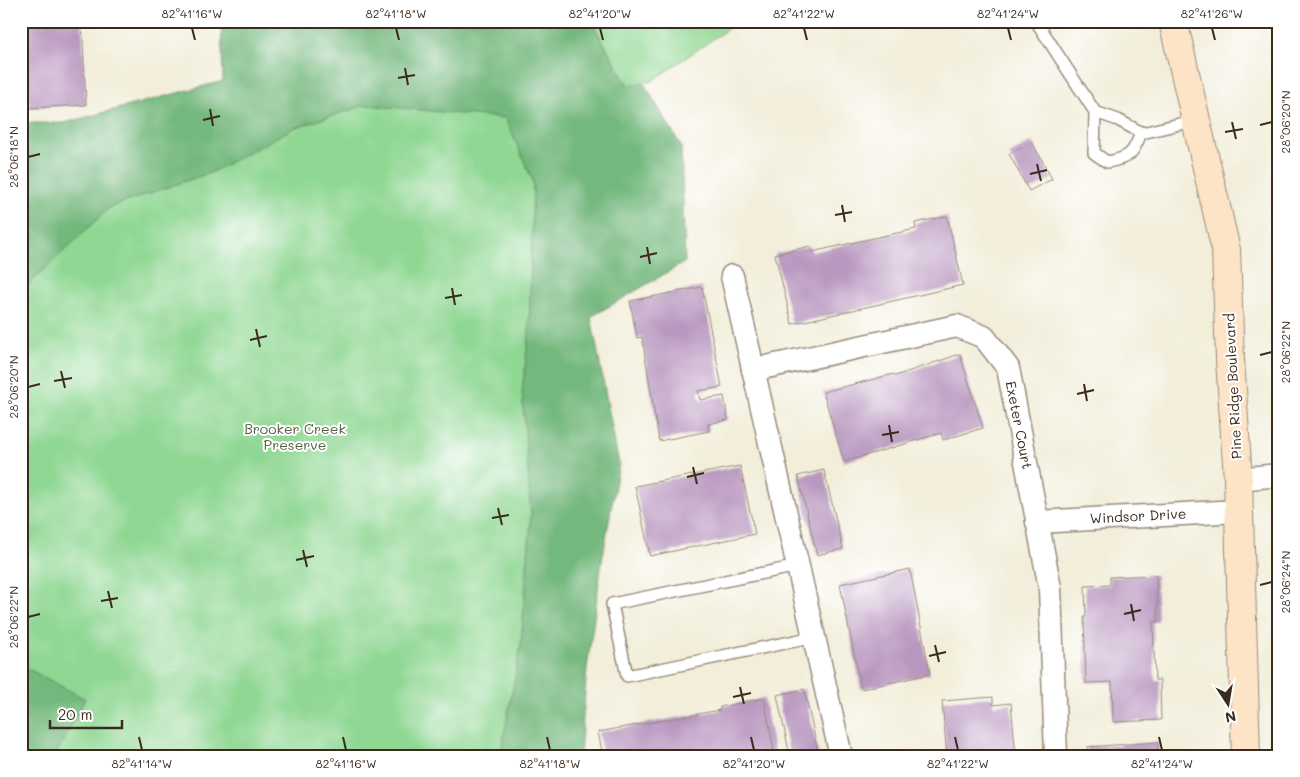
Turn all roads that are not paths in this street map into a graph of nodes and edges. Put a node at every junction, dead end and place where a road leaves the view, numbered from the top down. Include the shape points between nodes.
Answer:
1 (1036, 21) edge
2 (1173, 21) edge
3 (1095, 112) junction
4 (1198, 120) junction
5 (1141, 133) junction
6 (732, 276) dead end
7 (754, 370) junction
8 (1279, 474) edge
9 (1238, 479) junction
10 (1238, 511) junction
11 (1038, 522) junction
12 (798, 566) junction
13 (814, 637) junction
14 (841, 756) edge
15 (1056, 756) edge
16 (1246, 756) edge

1 - 3 lane
2 - 4 street, Pine Ridge Boulevard
3 - 5 lane
3 - 5 lane via 1094,153 1107,162 1124,159 1134,151
4 - 5 lane
4 - 9 street, Pine Ridge Boulevard via 1226,250
6 - 7 street
7 - 11 street, Exeter Court via 957,326 984,337 1008,368
7 - 12 street
8 - 9 street
9 - 10 street, Pine Ridge Boulevard
10 - 11 street, Windsor Drive
10 - 16 street, Pine Ridge Boulevard
11 - 15 street, Exeter Court via 1050,588
12 - 13 street
12 - 13 lane via 612,604 627,676
13 - 14 street

